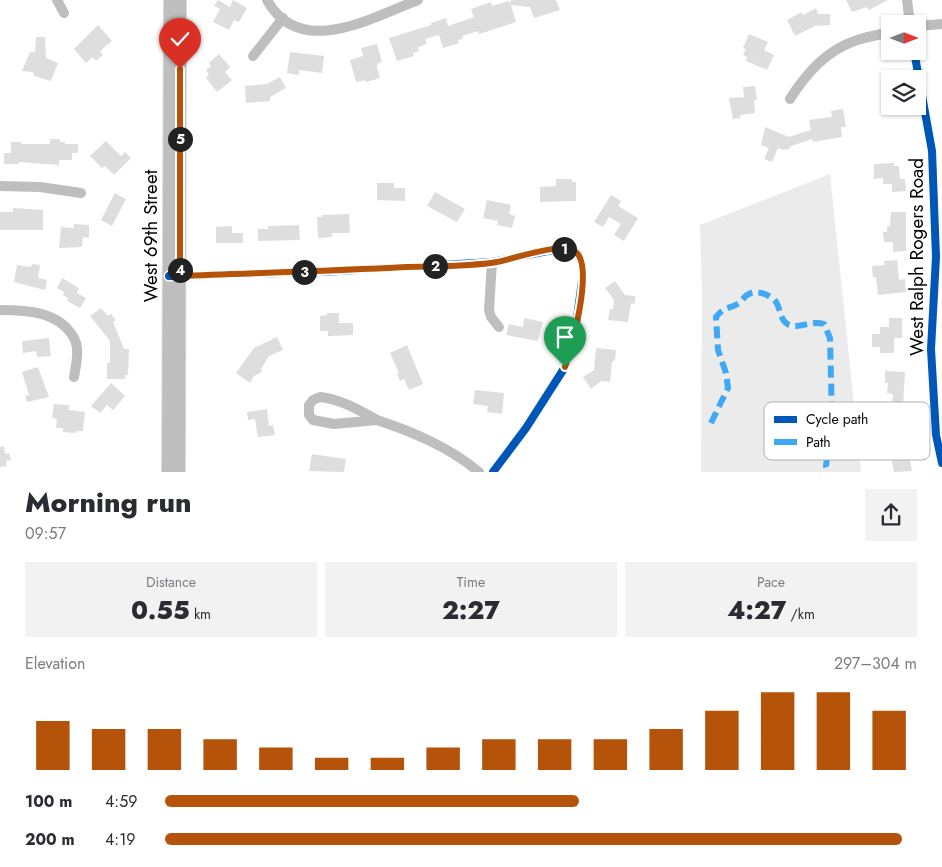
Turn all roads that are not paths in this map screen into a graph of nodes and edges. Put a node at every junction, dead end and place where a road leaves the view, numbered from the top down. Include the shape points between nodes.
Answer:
1 (57, 0) edge
2 (170, 0) edge
3 (180, 0) edge
4 (268, 0) edge
5 (418, 0) edge
6 (907, 0) edge
7 (64, 13) dead end
8 (909, 15) edge
9 (283, 18) junction
10 (942, 24) edge
11 (926, 25) edge
12 (881, 34) edge
13 (253, 56) dead end
14 (916, 60) edge
15 (790, 99) dead end
16 (0, 186) edge
17 (81, 193) dead end
18 (492, 262) junction
19 (174, 276) junction
20 (0, 310) edge
21 (499, 326) dead end
22 (74, 377) dead end
23 (938, 397) edge
24 (377, 420) junction
25 (942, 463) edge
26 (168, 472) edge
27 (179, 472) edge
28 (479, 472) edge
29 (493, 472) edge

1 - 7 street
2 - 19 main road, West 69th Street
3 - 19 main road, West 69th Street
4 - 9 street
5 - 9 street via 337,30 309,31
6 - 8 street
9 - 13 street
10 - 11 street
12 - 15 street via 852,42 833,52 812,68
14 - 23 street, West Ralph Rogers Road via 932,151 936,257 931,349
16 - 17 street
18 - 19 street via 323,272
18 - 21 street via 489,310
18 - 29 street via 558,249 577,253 583,267 574,339 565,367
19 - 26 main road, West 69th Street
19 - 27 main road, West 69th Street
20 - 22 street via 43,313 60,323 74,338 77,356
23 - 25 street, West Ralph Rogers Road via 936,435
24 - 24 street via 330,398 313,400 308,409 313,420 320,423
24 - 28 street via 445,449

